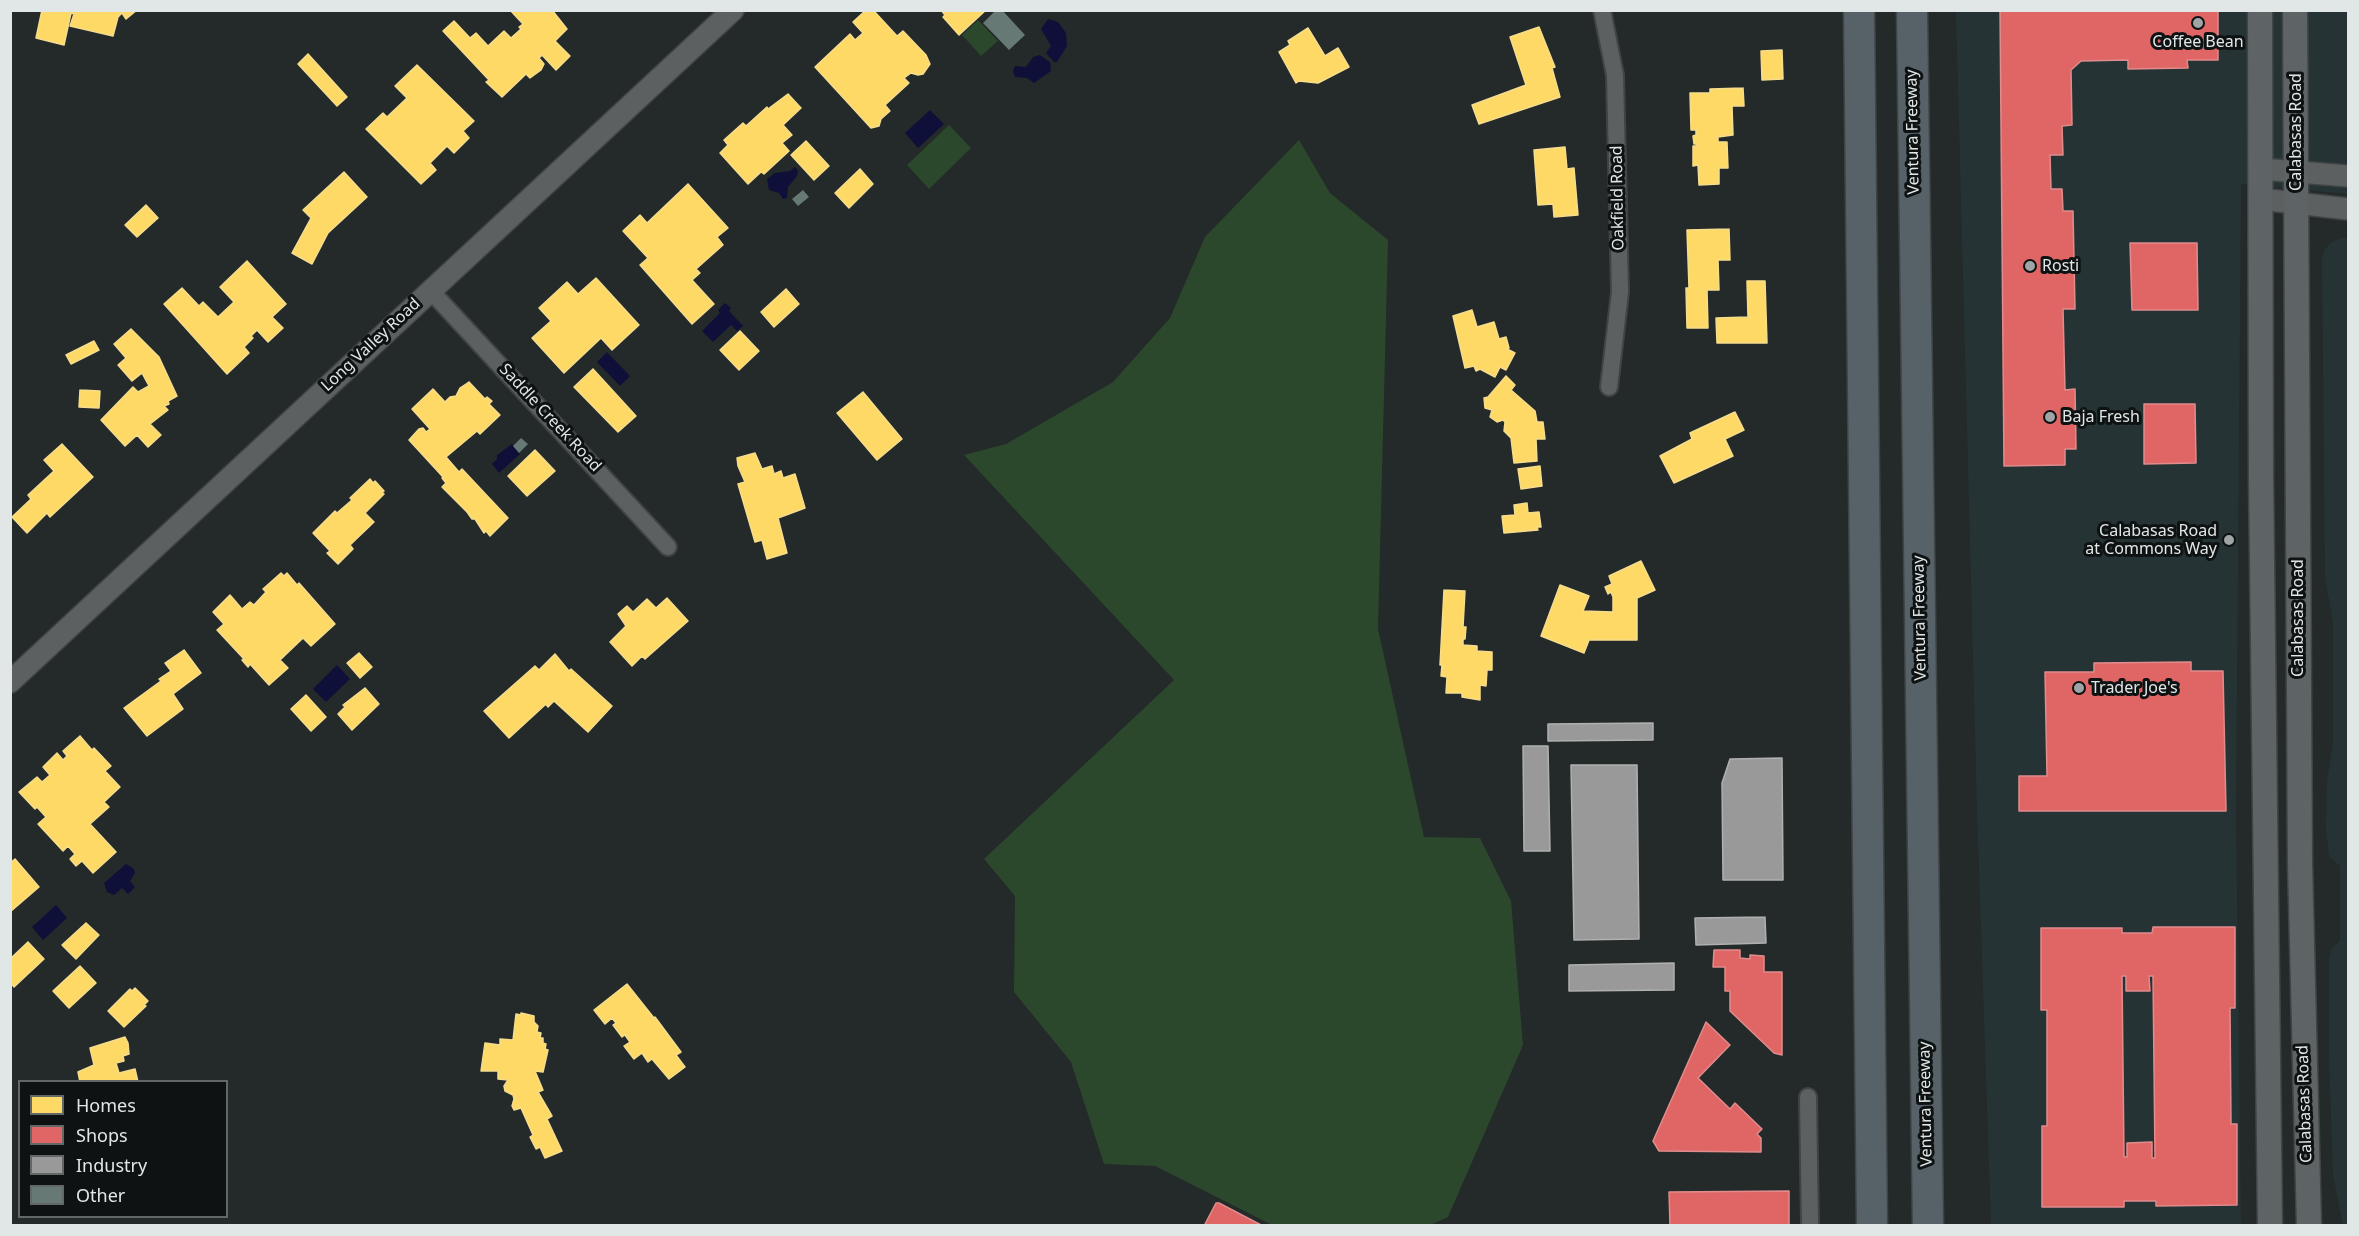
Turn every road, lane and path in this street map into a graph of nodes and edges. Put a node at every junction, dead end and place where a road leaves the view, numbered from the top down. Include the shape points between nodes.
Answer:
1 (733, 10) edge
2 (1602, 10) edge
3 (1859, 10) edge
4 (1912, 10) edge
5 (2260, 10) edge
6 (2295, 10) edge
7 (2261, 169) junction
8 (2297, 171) junction
9 (2349, 176) edge
10 (2260, 199) junction
11 (2296, 203) junction
12 (2349, 209) edge
13 (430, 290) junction
14 (1609, 387) dead end
15 (2261, 477) junction
16 (2296, 477) junction
17 (668, 547) dead end
18 (10, 682) edge
19 (2267, 907) junction
20 (2301, 907) junction
21 (1808, 1098) dead end
22 (1810, 1226) edge
23 (1872, 1226) edge
24 (1928, 1226) edge
25 (2270, 1226) edge
26 (2309, 1226) edge

1 - 13 street, Long Valley Road
2 - 14 street, Oakfield Road via 1615,75 1620,292
3 - 23 highway
4 - 24 highway, Ventura Freeway
5 - 7 main road
6 - 8 main road, Calabasas Road
7 - 8 street
7 - 10 main road
8 - 9 street
8 - 11 main road, Calabasas Road
10 - 11 street
10 - 15 main road
11 - 12 street
11 - 16 main road, Calabasas Road
13 - 17 street, Saddle Creek Road
13 - 18 street, Long Valley Road
15 - 16 main road
15 - 19 main road
16 - 20 main road, Calabasas Road
19 - 20 main road
19 - 25 main road
20 - 26 main road, Calabasas Road
21 - 22 street

